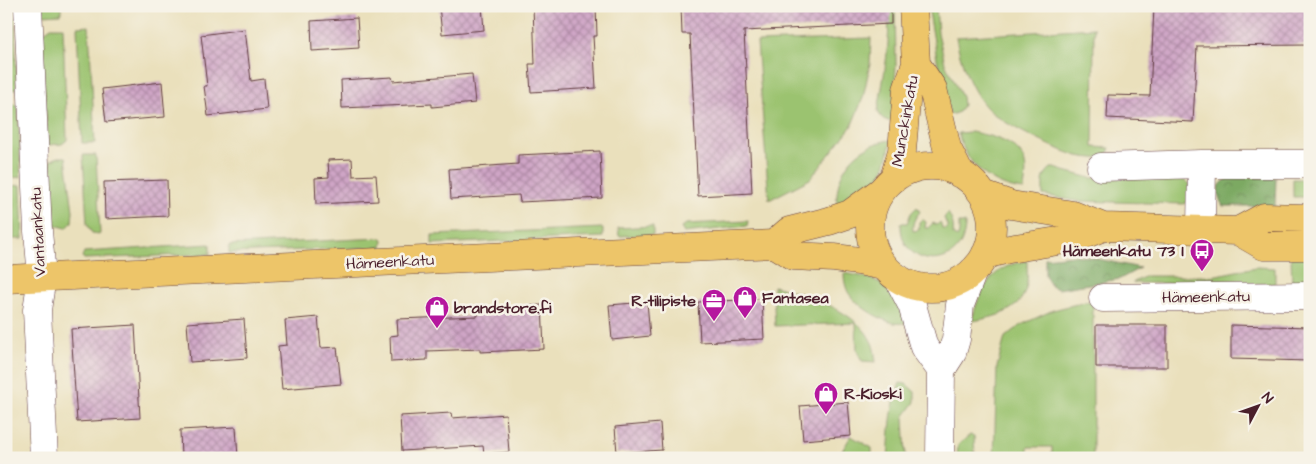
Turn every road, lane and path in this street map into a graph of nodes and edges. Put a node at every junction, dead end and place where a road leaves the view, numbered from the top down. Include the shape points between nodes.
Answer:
1 (28, 6) edge
2 (913, 6) edge
3 (916, 64) junction
4 (1202, 164) junction
5 (1310, 164) edge
6 (1101, 167) dead end
7 (960, 174) junction
8 (887, 185) junction
9 (983, 195) junction
10 (1310, 223) edge
11 (1102, 227) junction
12 (1201, 230) junction
13 (1238, 231) junction
14 (1310, 242) edge
15 (774, 244) junction
16 (979, 263) junction
17 (891, 272) junction
18 (42, 277) junction
19 (6, 279) edge
20 (1310, 296) edge
21 (1103, 298) dead end
22 (941, 370) junction
23 (44, 458) edge
24 (940, 458) edge

1 - 18 street, Vantaankatu
2 - 3 main road, Munckinkatu
3 - 7 main road, Munckinkatu via 933,88 947,148
3 - 8 main road, Munckinkatu via 907,90 902,151
4 - 5 street
4 - 6 street
4 - 12 street
7 - 8 main road via 951,169 930,166 911,169
7 - 9 main road
8 - 15 main road via 850,214 789,232
8 - 17 main road via 872,210 869,230 873,249
9 - 11 main road via 1011,204 1073,214
9 - 16 main road via 990,214 991,235
10 - 13 main road via 1304,218 1264,217
11 - 12 main road
11 - 16 main road via 1076,238 1009,249
12 - 13 main road
13 - 14 main road via 1264,246 1304,246
15 - 17 main road via 793,256 858,261
15 - 18 main road, Hämeenkatu
16 - 17 main road via 955,283 935,288 916,286
16 - 22 street via 960,305 952,353
17 - 22 street via 912,305 924,347
18 - 19 main road, Hämeenkatu
18 - 23 street, Vantaankatu via 37,310
20 - 21 street, Hämeenkatu
22 - 24 street

